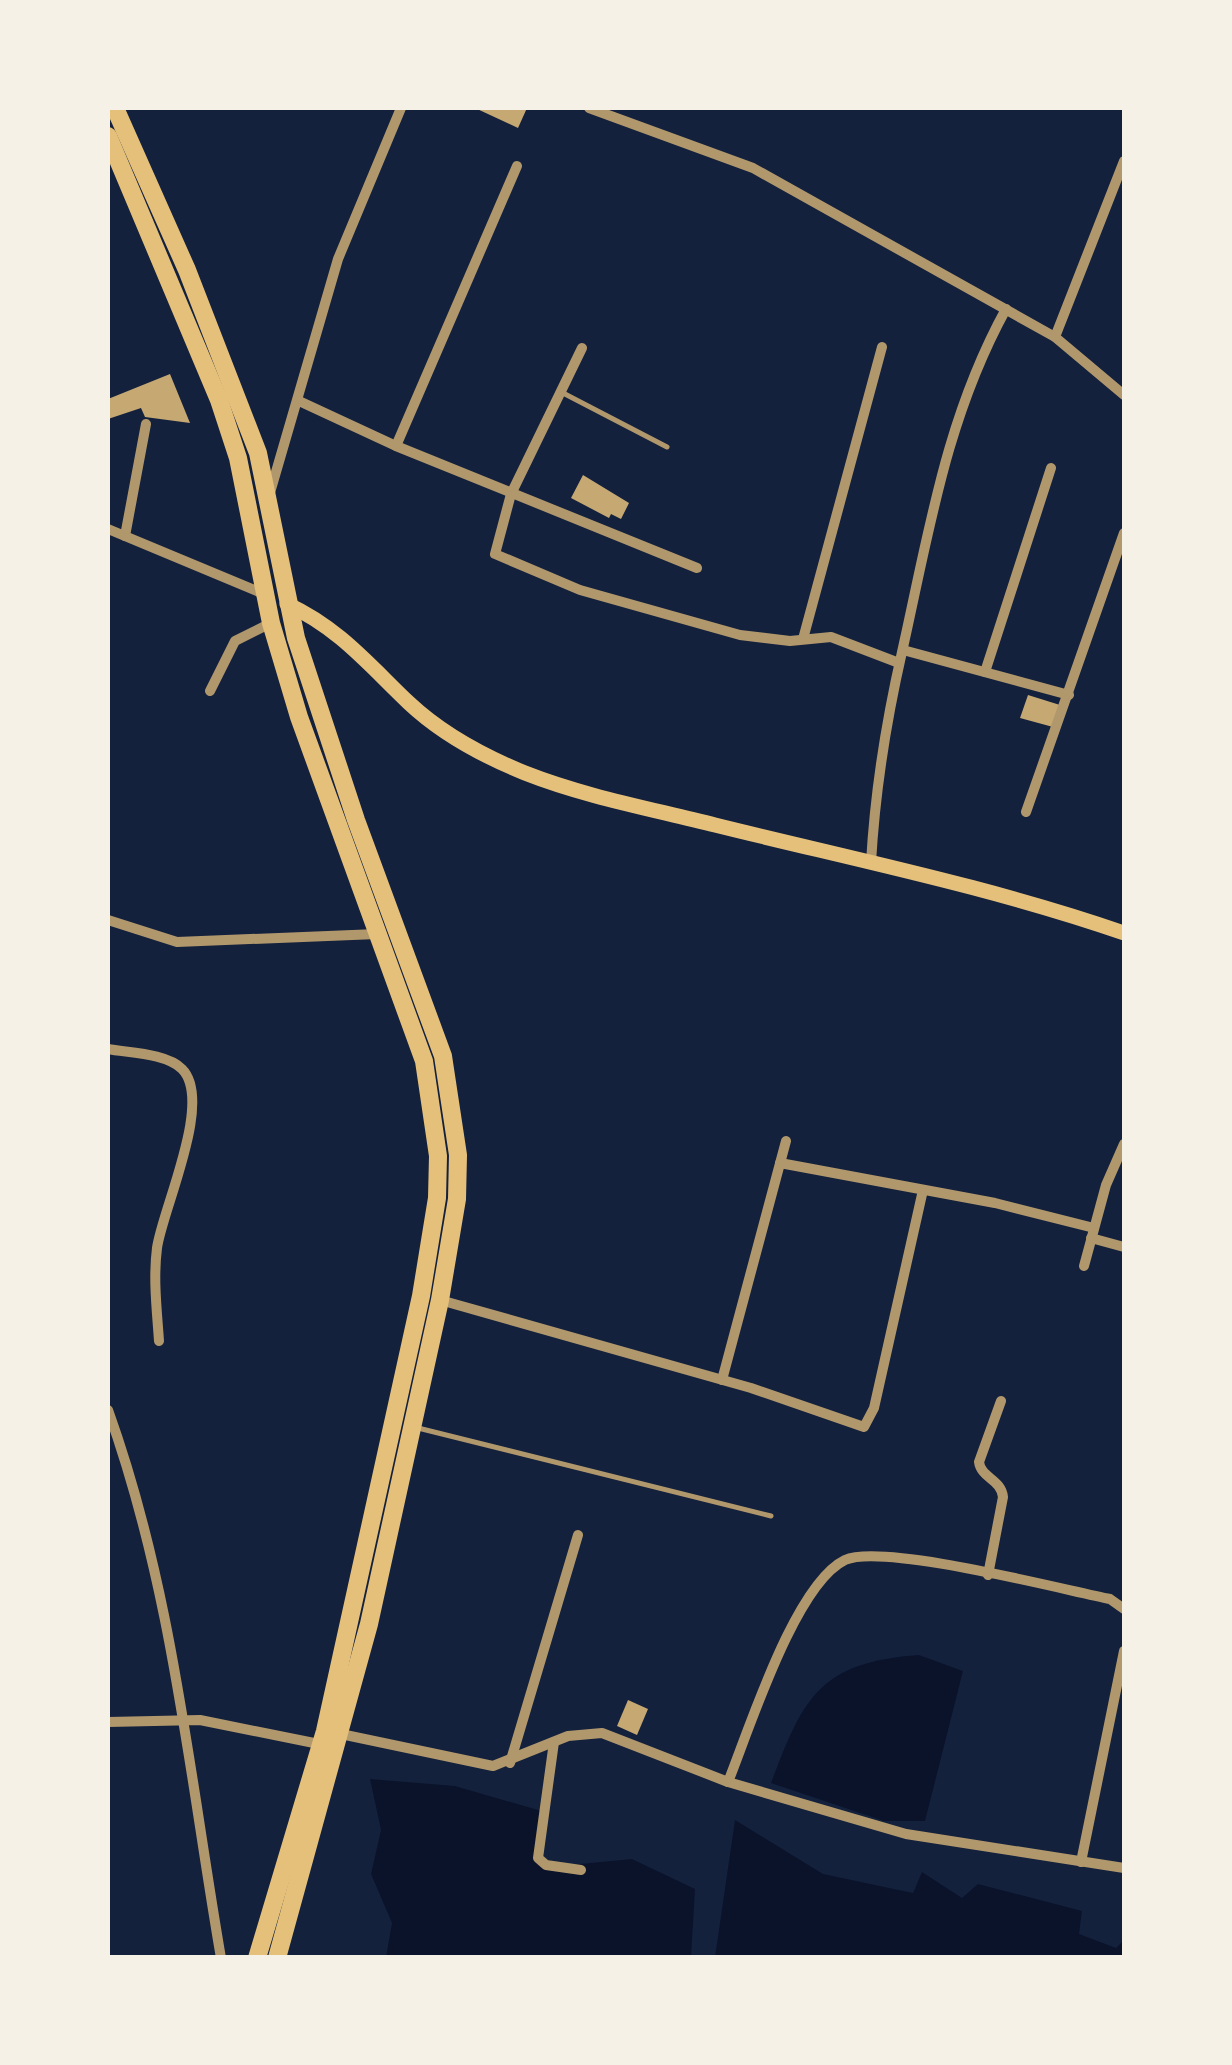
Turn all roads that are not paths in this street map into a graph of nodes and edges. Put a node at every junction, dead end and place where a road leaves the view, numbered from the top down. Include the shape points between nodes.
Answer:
1 (115, 108) edge
2 (402, 108) edge
3 (589, 108) edge
4 (108, 136) edge
5 (1124, 161) edge
6 (517, 166) dead end
7 (1006, 309) junction
8 (1055, 337) junction
9 (218, 345) junction
10 (882, 346) dead end
11 (582, 348) dead end
12 (199, 351) junction
13 (560, 392) junction
14 (1124, 394) edge
15 (299, 401) junction
16 (146, 424) dead end
17 (396, 446) junction
18 (667, 447) dead end
19 (1051, 468) dead end
20 (511, 494) junction
21 (268, 502) junction
22 (108, 529) edge
23 (1124, 533) edge
24 (125, 536) junction
25 (697, 568) dead end
26 (264, 594) junction
27 (286, 604) junction
28 (271, 623) junction
29 (804, 639) junction
30 (903, 650) junction
31 (899, 663) junction
32 (985, 672) junction
33 (210, 691) dead end
34 (1069, 695) junction
35 (1026, 812) dead end
36 (872, 863) junction
37 (374, 868) junction
38 (356, 876) junction
39 (108, 920) edge
40 (1124, 932) edge
41 (378, 934) junction
42 (108, 1049) edge
43 (786, 1141) dead end
44 (1124, 1144) edge
45 (780, 1164) junction
46 (923, 1190) junction
47 (1092, 1233) junction
48 (1124, 1247) edge
49 (1084, 1266) dead end
50 (440, 1300) junction
51 (158, 1341) dead end
52 (722, 1380) junction
53 (1001, 1400) dead end
54 (108, 1410) edge
55 (410, 1426) junction
56 (771, 1516) dead end
57 (578, 1535) dead end
58 (366, 1540) junction
59 (385, 1546) junction
60 (988, 1575) junction
61 (1124, 1609) edge
62 (1124, 1651) edge
63 (338, 1670) junction
64 (356, 1674) junction
65 (187, 1720) junction
66 (108, 1722) edge
67 (331, 1740) junction
68 (554, 1742) junction
69 (510, 1762) junction
70 (728, 1782) junction
71 (1081, 1862) junction
72 (1124, 1868) edge
73 (581, 1870) dead end
74 (221, 1958) edge
75 (257, 1958) edge
76 (278, 1958) edge

1 - 9 highway
2 - 15 street via 338,259
3 - 7 street via 753,168
4 - 12 highway
5 - 8 street
6 - 17 street
7 - 8 street
7 - 30 street via 947,447
8 - 14 street
9 - 12 highway
9 - 21 highway via 258,453
10 - 29 street
11 - 13 street
12 - 26 highway via 238,458
13 - 18 lane
13 - 20 street
15 - 17 street
15 - 21 street
16 - 24 street
17 - 20 street
19 - 32 street
20 - 25 street
20 - 29 street via 495,554 515,565 740,635
21 - 27 highway
22 - 24 street
23 - 34 street
24 - 26 street
26 - 28 highway
27 - 36 main road via 350,642 452,736 526,773
27 - 37 highway
28 - 33 street via 234,641
28 - 38 highway
29 - 31 street via 844,639
30 - 31 street
30 - 32 street
31 - 36 street via 882,751
32 - 34 street
34 - 35 street
36 - 40 main road
37 - 38 highway
37 - 50 highway via 437,1038 454,1109 457,1199
38 - 41 highway
39 - 41 street via 177,942
41 - 58 highway via 424,1061 438,1170 428,1258
42 - 51 street via 170,1062 190,1086 183,1158 156,1254
43 - 45 street
44 - 47 street
45 - 46 street
45 - 52 street
46 - 47 street
46 - 52 street via 874,1408 864,1427
47 - 48 street
47 - 49 street
50 - 52 street
50 - 55 highway
53 - 60 street via 979,1462 1003,1493
54 - 65 street via 158,1578
55 - 56 lane
55 - 59 highway
57 - 69 street
58 - 59 highway
58 - 63 highway
59 - 64 highway
60 - 61 street via 1110,1599
60 - 70 street via 878,1555 841,1562 794,1623
62 - 71 street
63 - 64 highway
63 - 67 highway
64 - 67 highway
65 - 66 street
65 - 67 street
65 - 74 street
67 - 69 street via 409,1746 477,1766
67 - 75 highway
67 - 76 highway
68 - 69 street
68 - 70 street via 602,1733
68 - 73 street via 538,1858 546,1866
70 - 71 street via 906,1834
71 - 72 street

